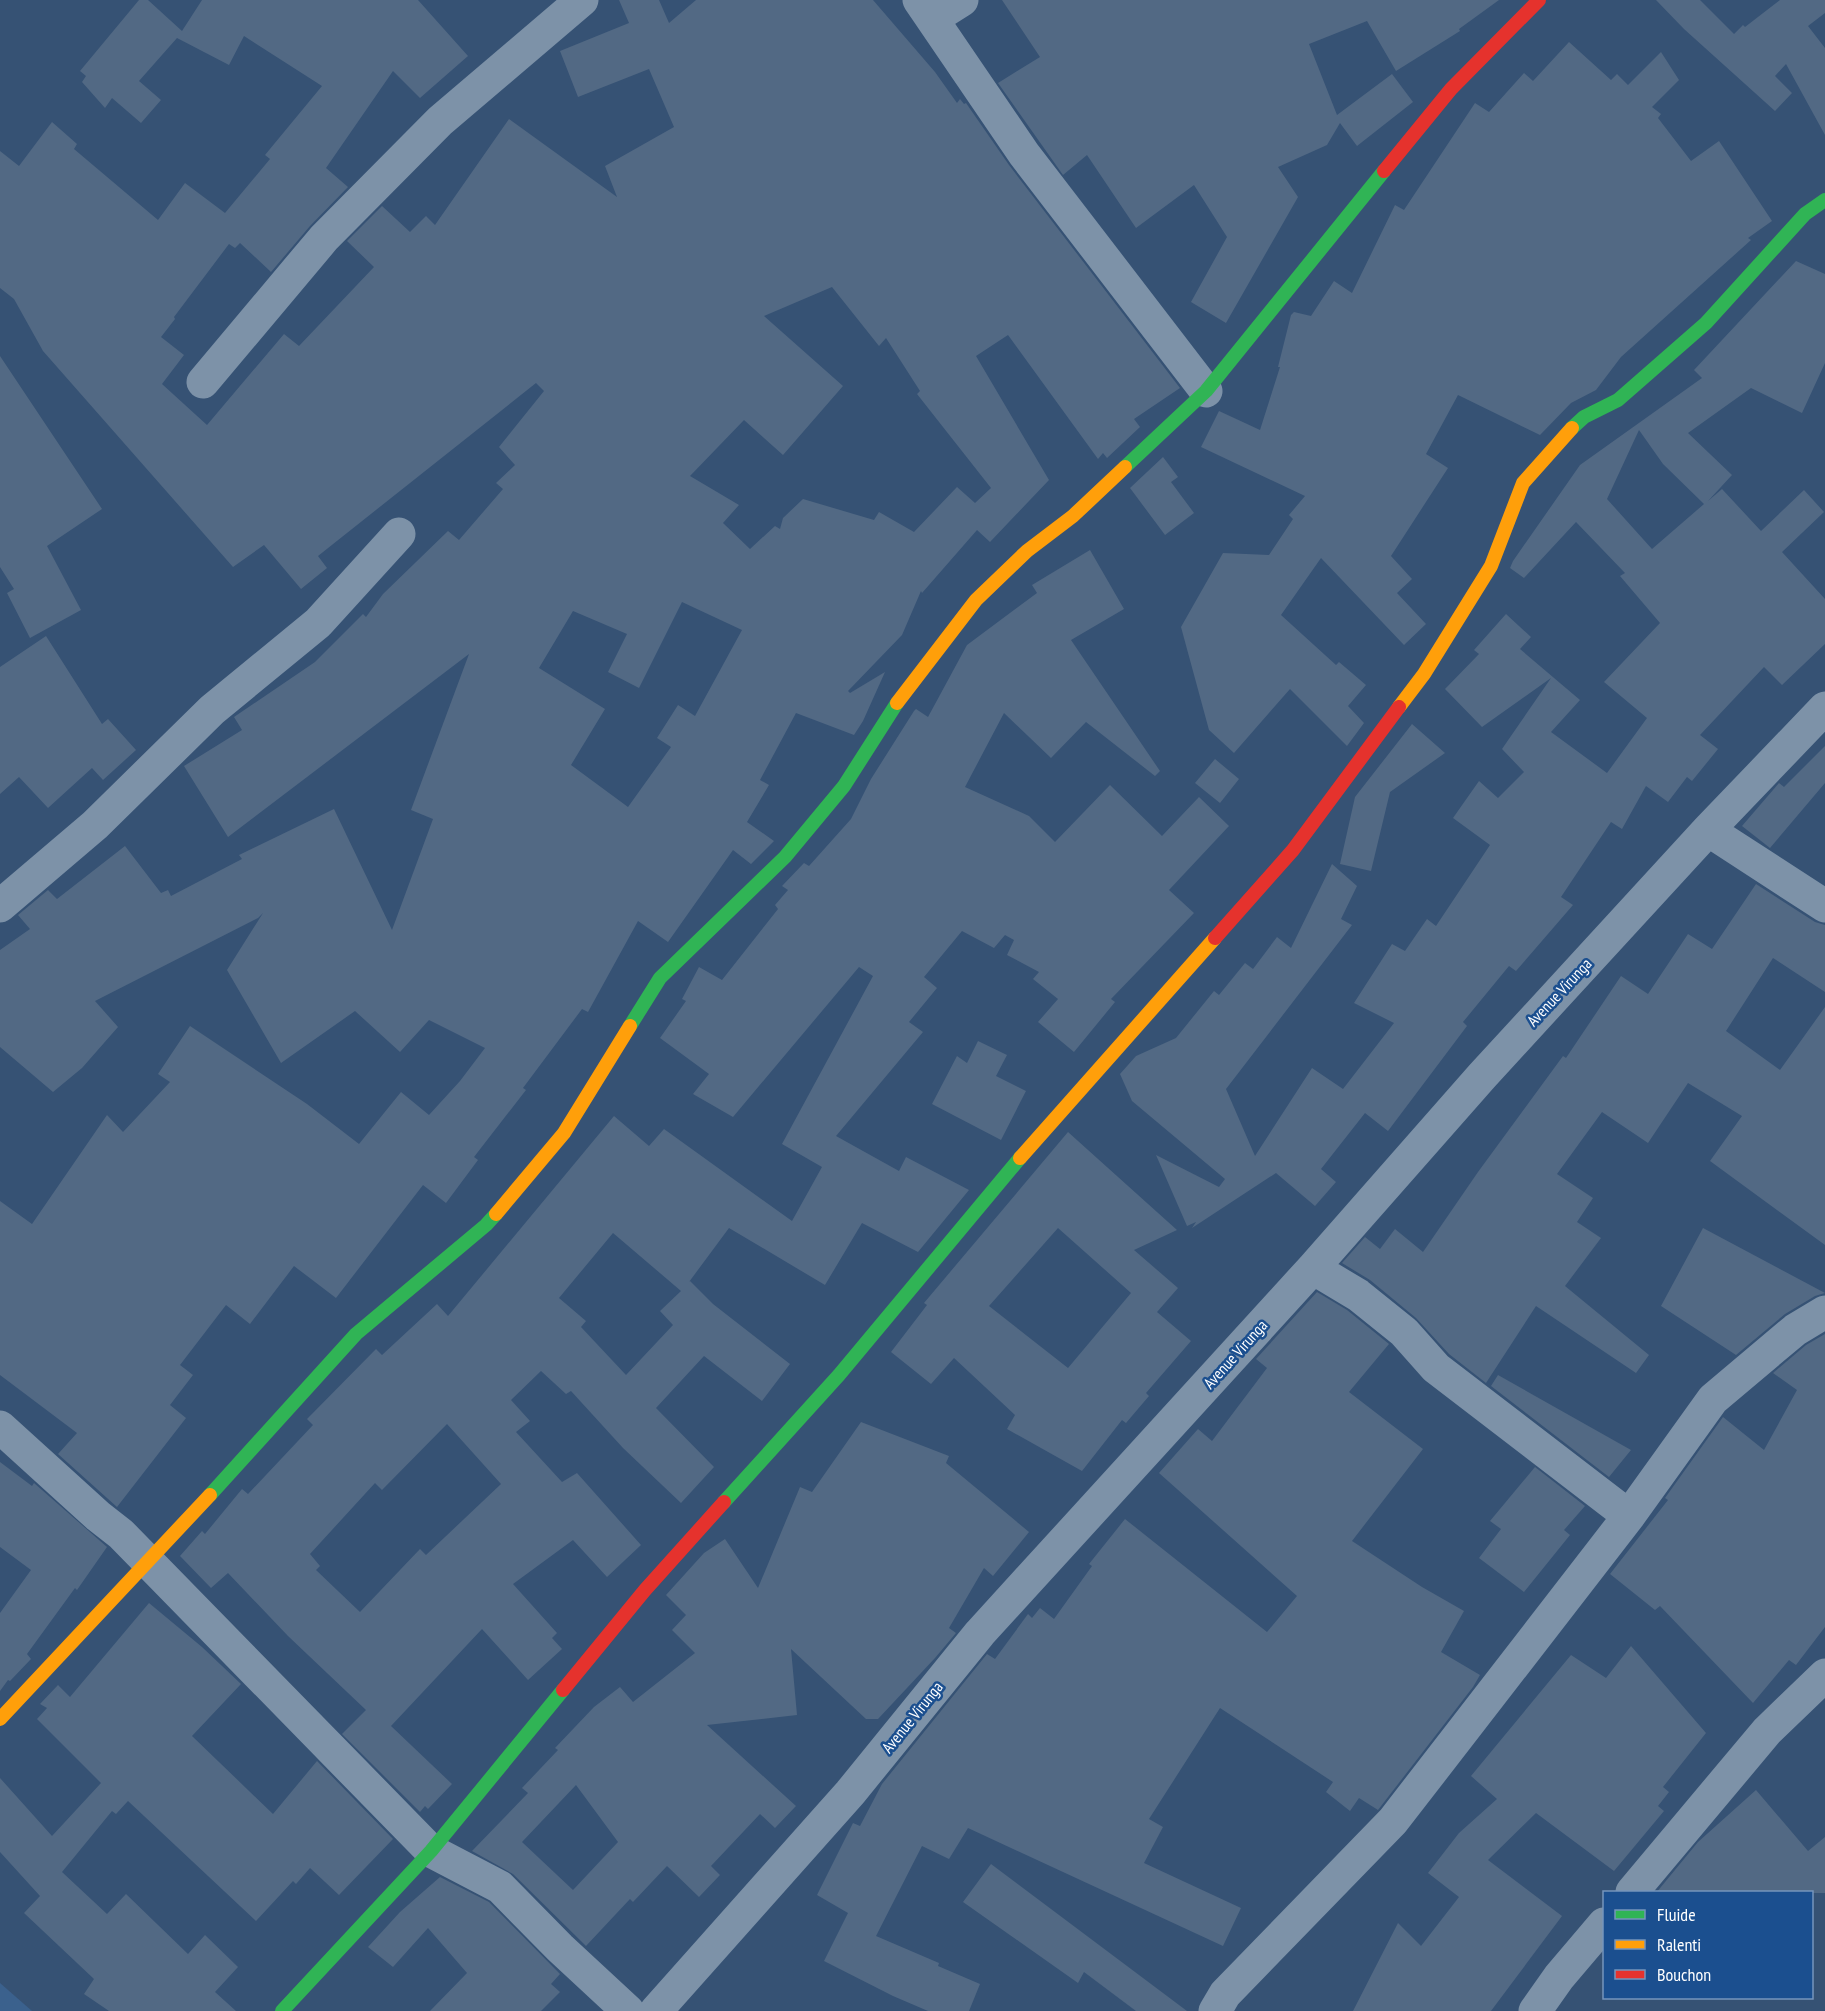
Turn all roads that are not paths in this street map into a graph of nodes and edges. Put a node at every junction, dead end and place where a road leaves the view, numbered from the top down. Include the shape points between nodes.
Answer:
1 (582, 0) edge
2 (962, 0) edge
3 (1539, 0) edge
4 (925, 9) edge
5 (1825, 200) edge
6 (203, 382) dead end
7 (1206, 391) junction
8 (399, 534) dead end
9 (1825, 708) edge
10 (1708, 830) junction
11 (0, 906) edge
12 (1825, 906) edge
13 (1314, 1268) junction
14 (1825, 1312) edge
15 (0, 1427) edge
16 (1629, 1516) junction
17 (149, 1562) junction
18 (1825, 1674) edge
19 (0, 1719) edge
20 (431, 1851) junction
21 (1634, 1891) edge
22 (1603, 1926) edge
23 (282, 2011) edge
24 (628, 2011) edge
25 (656, 2011) edge
26 (1215, 2011) edge
27 (1535, 2011) edge

1 - 6 street via 423,137 324,238
2 - 4 street
3 - 7 street via 1451,89
4 - 7 street via 1024,154
5 - 20 street via 1805,214 1706,323 1618,400 1584,417 1523,483 1491,566 1424,674 1293,850 1019,1160 839,1375 645,1590
7 - 17 street via 1073,516 1027,551 976,600 899,700 844,786 785,857 660,978 564,1133 486,1225 356,1334
8 - 11 street via 318,623 213,710 95,825
9 - 10 street, Avenue Virunga
10 - 12 street
10 - 13 street, Avenue Virunga via 1482,1076
13 - 16 street via 1359,1295 1404,1332 1436,1368
13 - 25 street, Avenue Virunga via 980,1633 850,1792
14 - 16 street via 1795,1330 1713,1398
15 - 17 street
16 - 26 street via 1393,1821 1225,1994
17 - 19 street
17 - 20 street
18 - 21 street via 1767,1731
20 - 23 street
20 - 24 street via 500,1887
22 - 27 street

